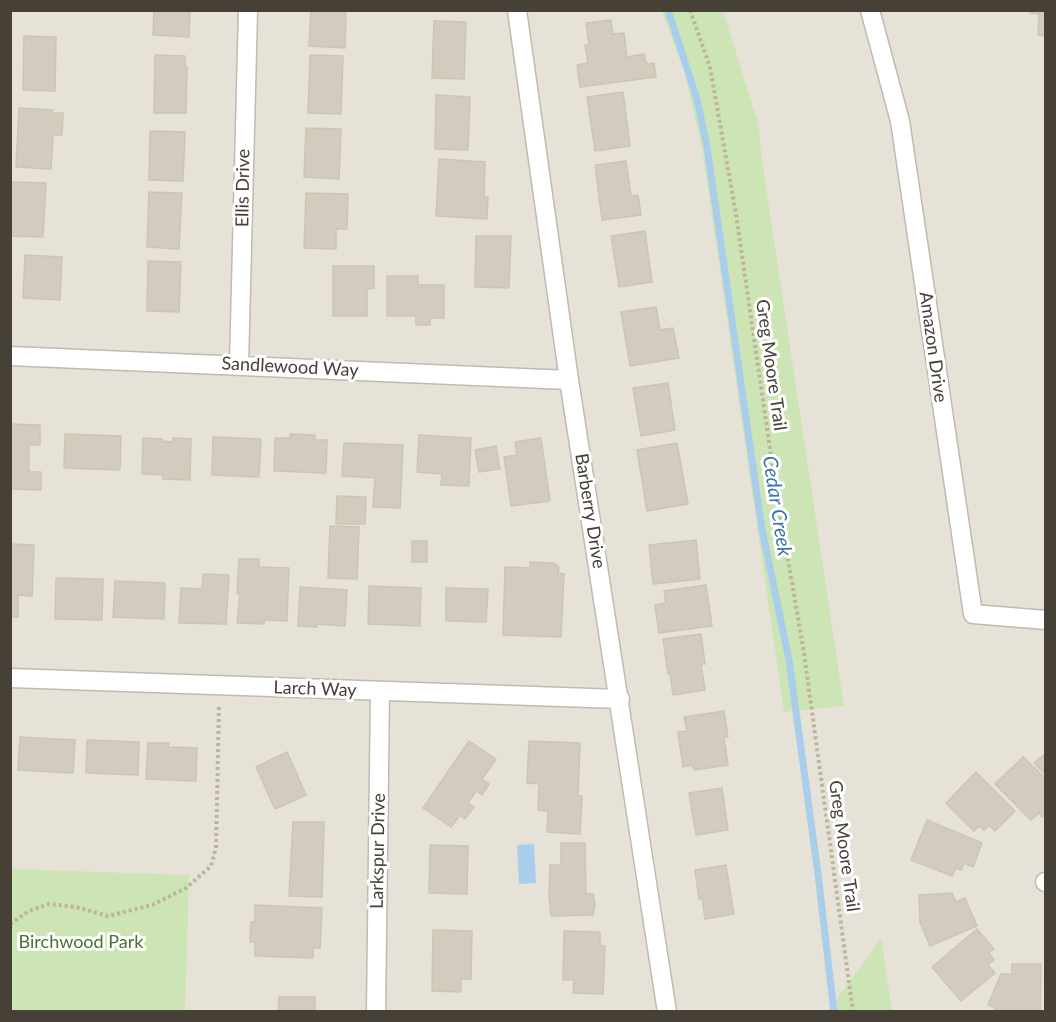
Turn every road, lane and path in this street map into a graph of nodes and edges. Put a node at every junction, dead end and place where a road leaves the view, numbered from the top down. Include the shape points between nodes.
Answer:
1 (248, 10) edge
2 (517, 10) edge
3 (690, 10) edge
4 (870, 10) edge
5 (10, 356) edge
6 (239, 365) junction
7 (569, 380) junction
8 (1046, 620) edge
9 (10, 678) edge
10 (222, 686) junction
11 (380, 692) junction
12 (620, 699) junction
13 (10, 924) edge
14 (376, 1011) edge
15 (668, 1011) edge
16 (853, 1011) edge

1 - 6 street, Ellis Drive
2 - 7 street, Barberry Drive
3 - 16 path, Greg Moore Trail via 710,67 736,214 804,653
4 - 8 street, Amazon Drive via 900,121 973,614
5 - 6 street, Sandlewood Way
6 - 7 street, Sandlewood Way
7 - 12 street, Barberry Drive
9 - 10 street, Larch Way
10 - 11 street, Larch Way
10 - 13 path via 216,848 211,866 186,888 152,905 108,916 50,904 29,911
11 - 12 street, Larch Way
11 - 14 street, Larkspur Drive
12 - 15 street, Barberry Drive

